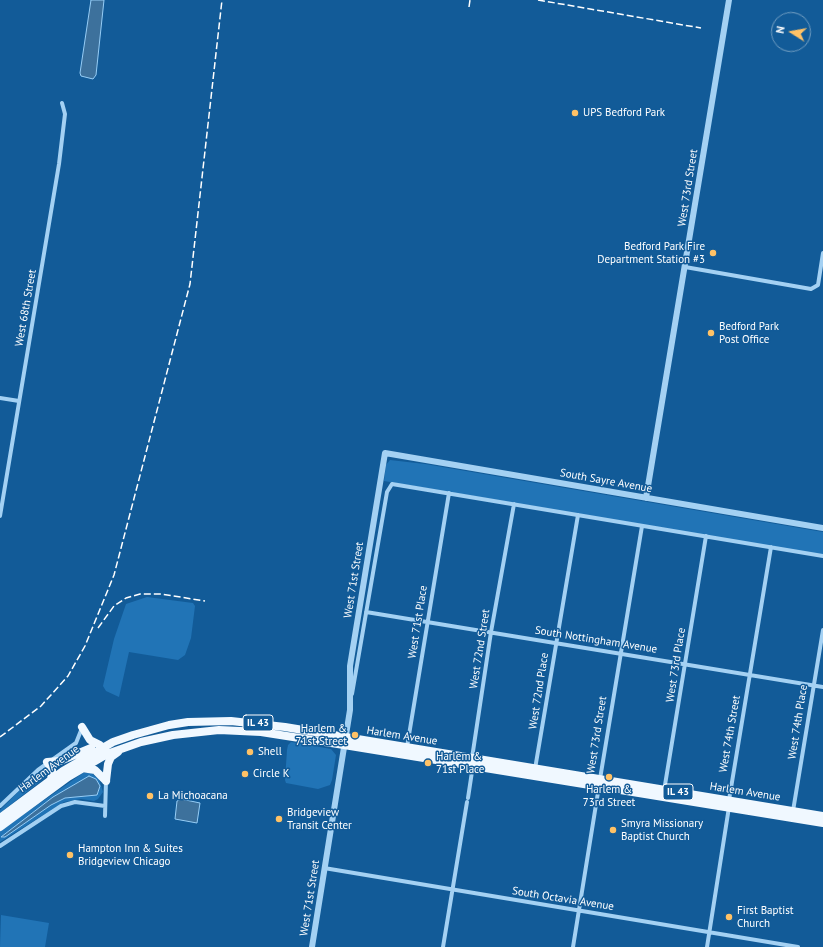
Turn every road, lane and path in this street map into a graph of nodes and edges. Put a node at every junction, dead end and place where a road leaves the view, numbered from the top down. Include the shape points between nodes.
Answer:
1 (729, 0) edge
2 (62, 102) dead end
3 (823, 253) edge
4 (685, 267) junction
5 (0, 398) edge
6 (19, 401) junction
7 (385, 454) joint
8 (449, 493) junction
9 (646, 498) junction
10 (514, 504) junction
11 (578, 515) junction
12 (0, 516) edge
13 (642, 526) junction
14 (823, 528) edge
15 (706, 536) junction
16 (771, 548) junction
17 (823, 556) edge
18 (366, 612) junction
19 (427, 622) junction
20 (823, 630) edge
21 (491, 632) junction
22 (556, 643) junction
23 (621, 653) junction
24 (685, 664) junction
25 (749, 675) junction
26 (814, 685) junction
27 (823, 687) edge
28 (350, 710) junction
29 (82, 727) joint
30 (345, 741) junction
31 (113, 742) junction
32 (100, 745) junction
33 (123, 748) junction
34 (406, 751) junction
35 (47, 762) junction
36 (472, 762) junction
37 (82, 768) junction
38 (535, 772) junction
39 (51, 780) junction
40 (106, 781) junction
41 (600, 783) junction
42 (663, 794) junction
43 (729, 804) junction
44 (0, 806) edge
45 (105, 806) junction
46 (792, 815) junction
47 (105, 816) dead end
48 (823, 816) edge
49 (0, 818) edge
50 (823, 823) edge
51 (0, 827) edge
52 (0, 846) edge
53 (324, 868) junction
54 (453, 890) junction
55 (579, 911) junction
56 (709, 933) junction
57 (312, 947) edge
58 (443, 947) edge
59 (573, 947) edge
60 (707, 947) edge
61 (798, 947) edge

1 - 4 street, West 73rd Street
2 - 6 street, West 68th Street via 64,114 59,164
3 - 4 street via 816,287 808,289
4 - 9 street, West 73rd Street
5 - 6 street
6 - 12 street, West 68th Street
7 - 9 street, South Sayre Avenue
7 - 28 street, West 71st Street via 350,666
8 - 10 street
8 - 18 street, West 71st Street via 394,484 389,486
8 - 19 street, West 71st Place
9 - 14 street, South Sayre Avenue
10 - 11 street
10 - 21 street, West 72nd Street
11 - 13 street
11 - 22 street, West 72nd Place
13 - 15 street
13 - 23 street, West 73rd Street
15 - 16 street
15 - 24 street, West 73rd Place
16 - 17 street
16 - 25 street, West 74th Street
18 - 19 street, South Nottingham Avenue
18 - 28 street, West 71st Street
19 - 21 street, South Nottingham Avenue
19 - 34 street, West 71st Place
20 - 26 street, West 74th Place
21 - 22 street, South Nottingham Avenue
21 - 36 street, West 72nd Street
22 - 23 street, South Nottingham Avenue
22 - 38 street, West 72nd Place
23 - 24 street, South Nottingham Avenue
23 - 41 street, West 73rd Street
24 - 25 street, South Nottingham Avenue
24 - 42 street, West 73rd Place
25 - 26 street, South Nottingham Avenue
25 - 43 street, West 74th Street
26 - 27 street, South Nottingham Avenue
26 - 46 street, West 74th Place
28 - 30 street, West 71st Street
29 - 32 main road via 90,740
29 - 35 street via 81,736 76,743
30 - 31 main road, Harlem Avenue / IL 43 via 262,724 219,721 169,725
30 - 33 main road, Harlem Avenue / IL 43 via 219,730 173,735
30 - 34 main road, Harlem Avenue / IL 43
30 - 53 street, West 71st Street
31 - 32 main road
31 - 39 main road, Harlem Avenue / IL 43 via 77,761
32 - 35 main road via 60,761
33 - 37 main road, Harlem Avenue / IL 43
33 - 40 main road via 109,761
34 - 36 main road, Harlem Avenue / IL 43
35 - 39 main road via 52,770
35 - 44 street
36 - 38 main road, Harlem Avenue / IL 43
36 - 54 street, West 72nd Street
37 - 40 main road via 95,770
37 - 51 main road, Harlem Avenue / IL 43
38 - 41 main road, Harlem Avenue / IL 43
39 - 49 main road, Harlem Avenue / IL 43
40 - 45 street
41 - 42 main road, Harlem Avenue / IL 43
41 - 55 street, West 73rd Street
42 - 43 main road, Harlem Avenue / IL 43
43 - 46 main road, Harlem Avenue / IL 43
43 - 56 street, West 74th Street
45 - 47 street
45 - 52 street via 75,802 62,806
46 - 48 main road, Harlem Avenue / IL 43
46 - 50 main road, Harlem Avenue / IL 43
53 - 54 street, South Octavia Avenue
53 - 57 street, West 71st Street
54 - 55 street, South Octavia Avenue
54 - 58 street, West 72nd Street
55 - 56 street, South Octavia Avenue
55 - 59 street, West 73rd Street
56 - 60 street, West 74th Street
56 - 61 street, South Octavia Avenue

